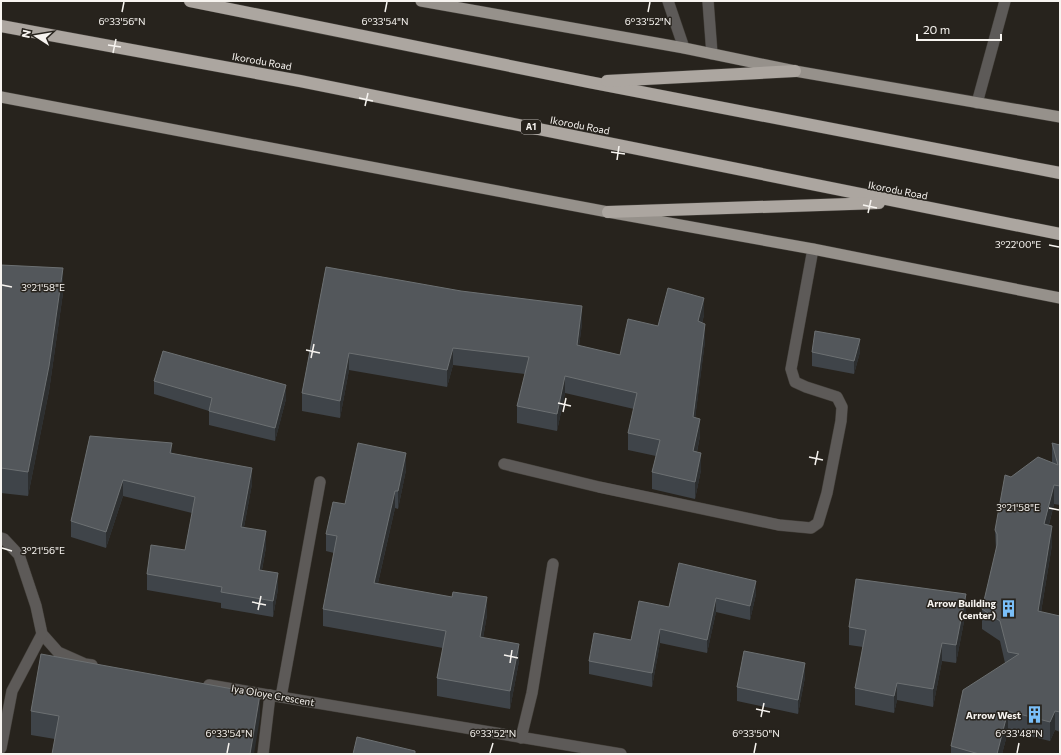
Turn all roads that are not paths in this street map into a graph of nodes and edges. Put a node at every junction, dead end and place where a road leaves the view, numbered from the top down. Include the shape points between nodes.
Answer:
1 (190, 1) edge
2 (421, 1) edge
3 (668, 1) edge
4 (708, 1) edge
5 (1005, 1) edge
6 (1, 26) edge
7 (684, 48) junction
8 (712, 54) junction
9 (795, 71) junction
10 (589, 82) junction
11 (1, 97) edge
12 (977, 103) junction
13 (1060, 116) edge
14 (1060, 173) edge
15 (899, 202) junction
16 (608, 212) junction
17 (1060, 234) edge
18 (813, 249) junction
19 (1060, 298) edge
20 (504, 464) dead end
21 (320, 482) dead end
22 (1, 538) edge
23 (553, 564) dead end
24 (42, 634) junction
25 (100, 666) edge
26 (200, 683) edge
27 (276, 696) junction
28 (521, 738) junction
29 (1, 748) edge
30 (263, 754) edge
31 (621, 754) edge

1 - 10 highway
2 - 7 main road
3 - 7 street
4 - 8 street
5 - 12 street
6 - 15 highway, Ikorodu Road / A1 via 300,80
7 - 8 main road
8 - 9 main road
9 - 10 highway
9 - 12 main road
10 - 14 highway
11 - 16 main road
12 - 13 main road
15 - 16 highway
15 - 17 highway, Ikorodu Road / A1
16 - 18 main road
18 - 19 main road
18 - 20 street via 791,369 795,382 837,397 842,406 827,493 818,523 811,528 779,525 606,489
21 - 27 street
22 - 24 street via 19,555 36,606
23 - 28 street via 532,693
24 - 25 street via 58,652 85,664
24 - 29 street via 12,691
26 - 27 street, Iya Oloye Crescent
27 - 28 street, Iya Oloye Crescent
27 - 30 street
28 - 31 street, Iya Oloye Crescent

